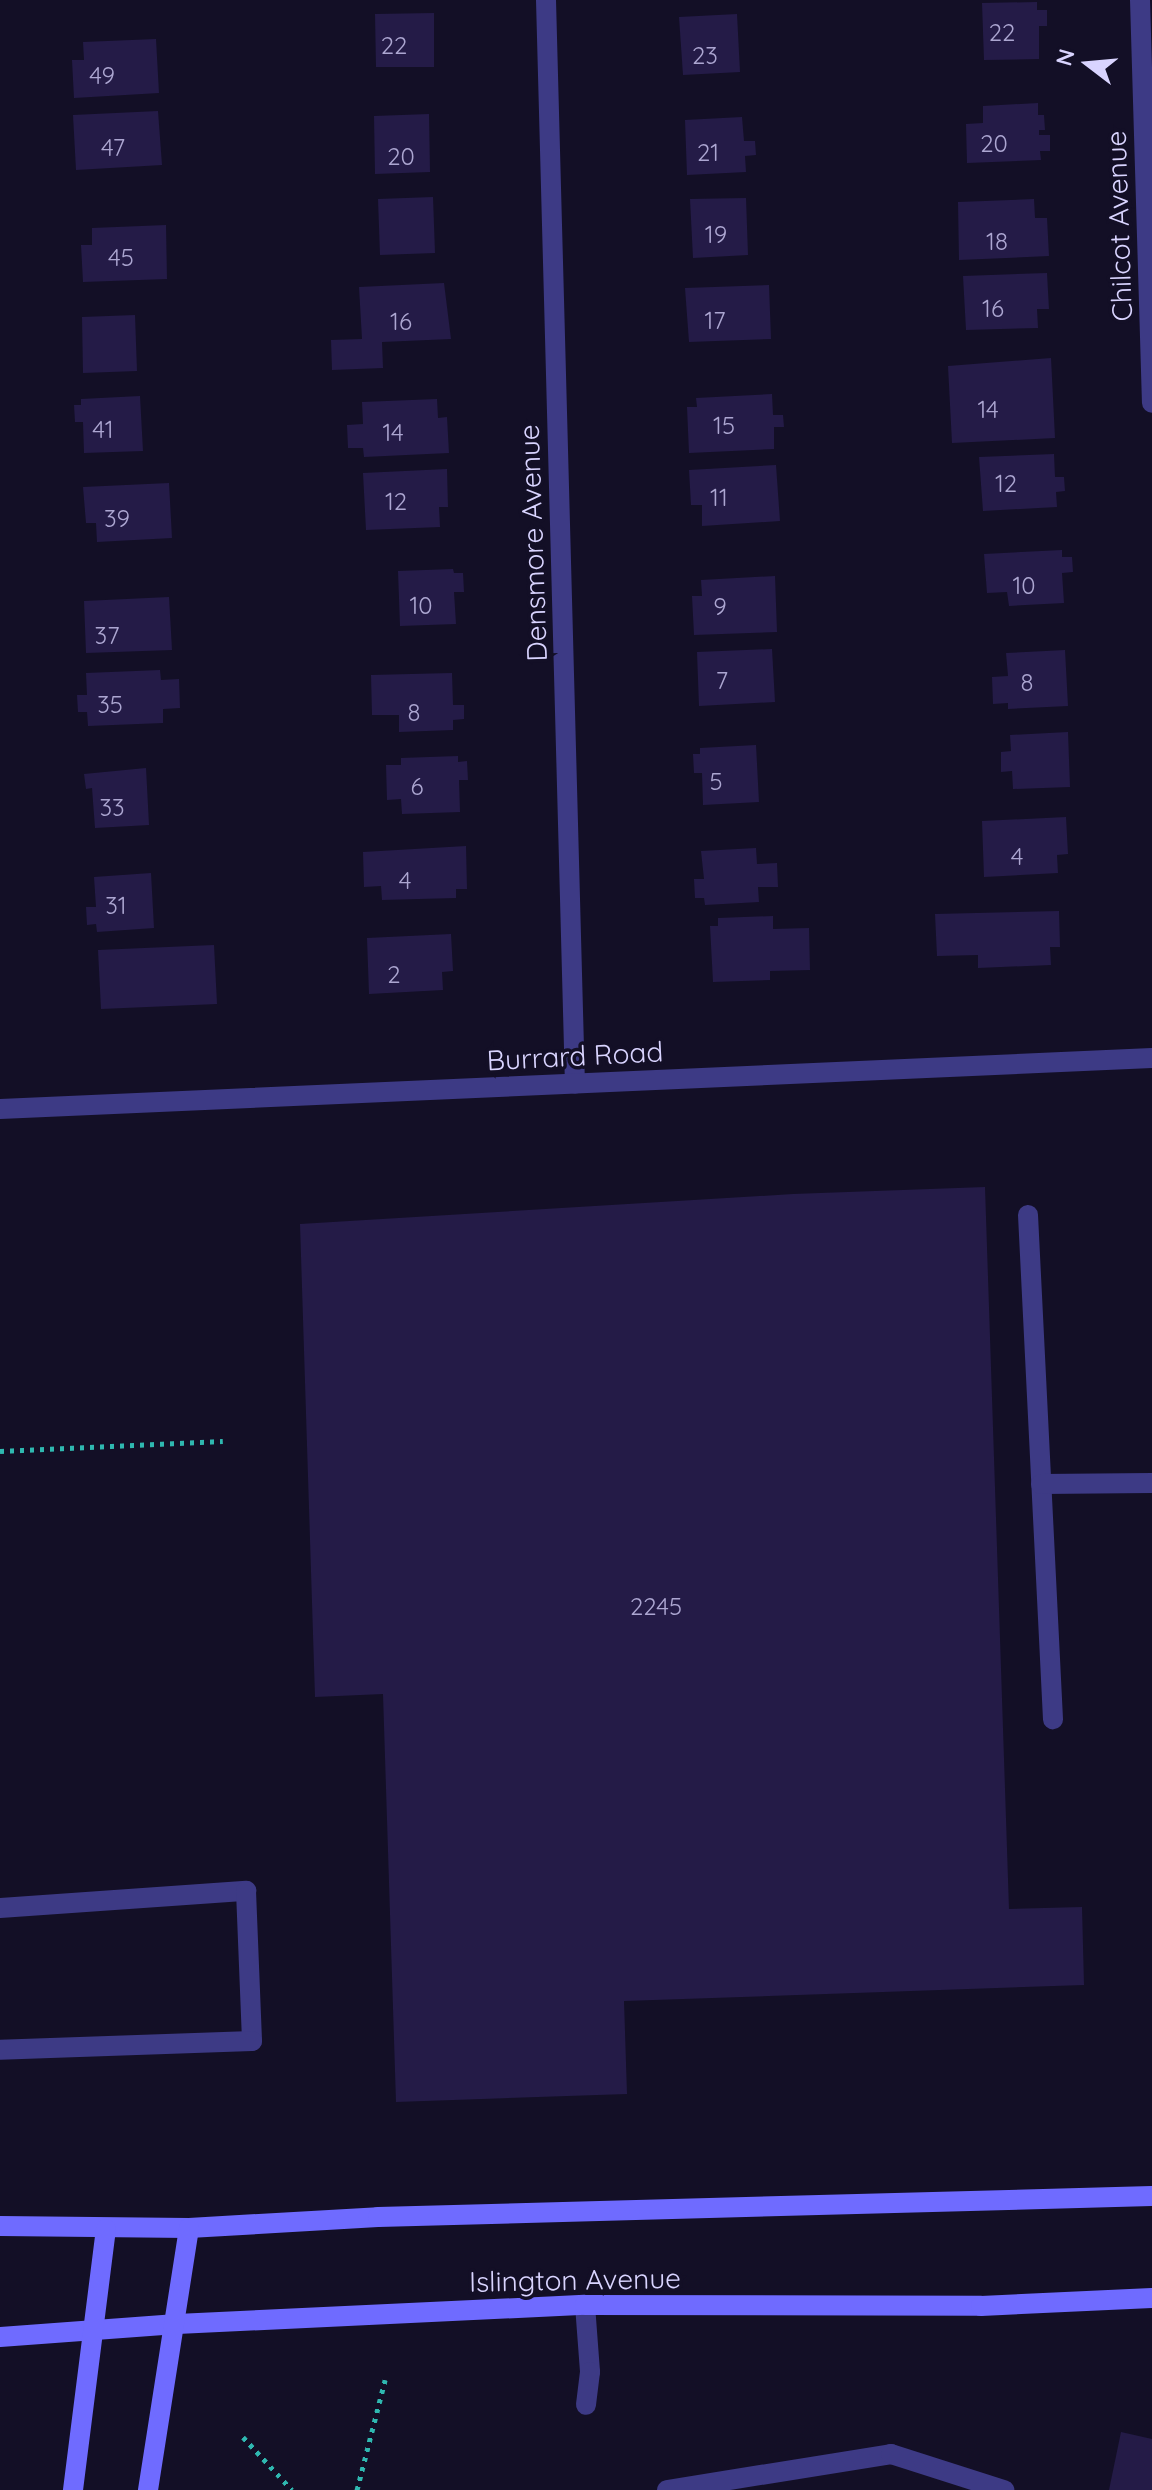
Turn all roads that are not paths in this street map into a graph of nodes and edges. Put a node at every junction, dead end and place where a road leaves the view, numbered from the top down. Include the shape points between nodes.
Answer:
1 (546, 0) edge
2 (1140, 0) edge
3 (1152, 403) edge
4 (1152, 1058) edge
5 (575, 1084) junction
6 (0, 1109) edge
7 (1028, 1215) dead end
8 (1152, 1483) edge
9 (1041, 1484) junction
10 (1053, 1719) dead end
11 (0, 1908) edge
12 (0, 2050) edge
13 (1152, 2196) edge
14 (0, 2226) edge
15 (189, 2228) junction
16 (106, 2229) junction
17 (1152, 2298) edge
18 (585, 2305) junction
19 (177, 2324) junction
20 (95, 2331) junction
21 (0, 2337) edge
22 (586, 2405) dead end
23 (73, 2490) edge
24 (148, 2490) edge
25 (667, 2490) edge
26 (1004, 2490) edge

1 - 5 street, Densmore Avenue
2 - 3 street, Chilcot Avenue
4 - 5 street, Burrard Road
5 - 6 street, Burrard Road
7 - 9 street
8 - 9 street
9 - 10 street
11 - 12 street via 246,1891 252,2041
13 - 15 main road via 378,2217
14 - 16 main road
15 - 16 main road
15 - 19 main road
16 - 20 main road
17 - 18 main road, Islington Avenue via 981,2306
18 - 19 main road, Islington Avenue
18 - 22 street via 590,2372
19 - 20 main road, Islington Avenue
19 - 24 main road
20 - 21 main road, Islington Avenue
20 - 23 main road
25 - 26 street via 891,2454

